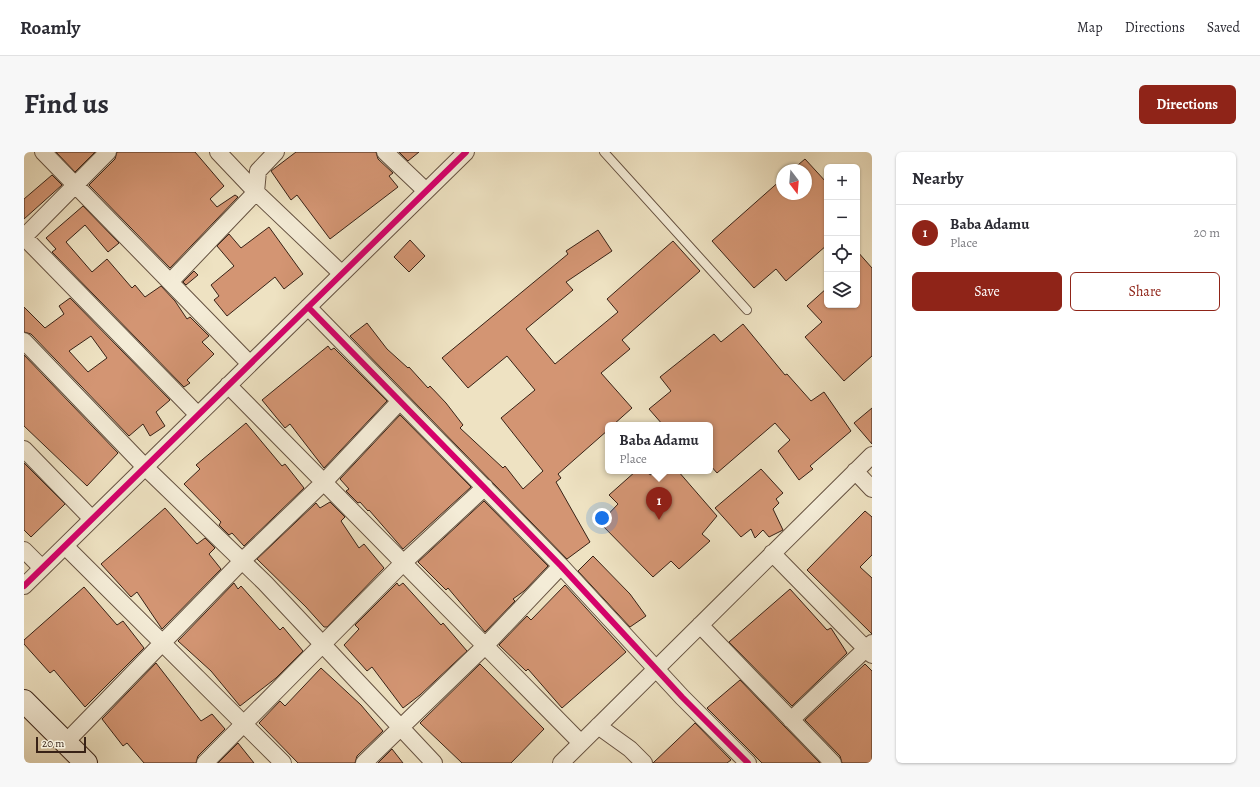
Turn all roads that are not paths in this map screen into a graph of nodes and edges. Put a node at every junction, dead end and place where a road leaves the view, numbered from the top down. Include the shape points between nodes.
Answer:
1 (43, 152) edge
2 (108, 152) edge
3 (218, 152) edge
4 (276, 152) edge
5 (386, 152) edge
6 (466, 152) edge
7 (604, 152) edge
8 (76, 185) junction
9 (426, 191) junction
10 (256, 192) junction
11 (24, 237) edge
12 (342, 274) junction
13 (170, 282) junction
14 (308, 307) junction
15 (747, 310) dead end
16 (24, 341) edge
17 (250, 364) junction
18 (228, 386) junction
19 (400, 401) junction
20 (198, 415) junction
21 (24, 449) edge
22 (872, 455) edge
23 (145, 467) junction
24 (855, 471) junction
25 (324, 482) junction
26 (485, 487) junction
27 (872, 488) edge
28 (92, 519) junction
29 (65, 546) junction
30 (24, 550) edge
31 (772, 553) junction
32 (242, 561) junction
33 (403, 563) junction
34 (561, 566) junction
35 (42, 568) junction
36 (24, 586) edge
37 (700, 625) junction
38 (163, 643) junction
39 (323, 645) junction
40 (485, 646) junction
41 (870, 649) edge
42 (656, 668) junction
43 (24, 701) edge
44 (791, 720) junction
45 (244, 723) junction
46 (598, 726) junction
47 (401, 728) junction
48 (65, 743) junction
49 (581, 743) junction
50 (86, 763) edge
51 (205, 763) edge
52 (283, 763) edge
53 (364, 763) edge
54 (434, 763) edge
55 (561, 763) edge
56 (644, 763) edge
57 (748, 763) edge
58 (833, 763) edge

1 - 8 street
2 - 8 street
3 - 10 street
4 - 10 street via 258,171
5 - 9 street
6 - 9 street
7 - 15 lane
8 - 11 street
8 - 13 street
9 - 12 street
10 - 12 street
10 - 13 street
11 - 20 street
12 - 14 street
13 - 17 street
14 - 17 street
14 - 19 street
16 - 23 street
17 - 18 street
18 - 20 street
18 - 25 street
19 - 25 street
19 - 26 street
20 - 23 street
21 - 28 street
22 - 24 street
23 - 28 street
23 - 32 street
24 - 27 street
24 - 31 street
25 - 32 street
25 - 33 street
26 - 33 street
26 - 34 street
28 - 29 street
29 - 35 street
29 - 38 street
30 - 35 street
31 - 37 street
31 - 41 street
32 - 38 street
32 - 39 street
33 - 39 street
33 - 40 street
34 - 40 street
34 - 42 street
35 - 36 street
37 - 42 street
37 - 44 street
38 - 45 street
38 - 48 street
39 - 45 street
39 - 47 street
40 - 47 street
40 - 49 street
41 - 44 street
42 - 46 street
42 - 57 street
43 - 48 street
44 - 58 street
45 - 51 street
45 - 52 street
46 - 49 street
46 - 56 street via 630,749
47 - 53 street
47 - 54 street
48 - 50 street
49 - 55 street

